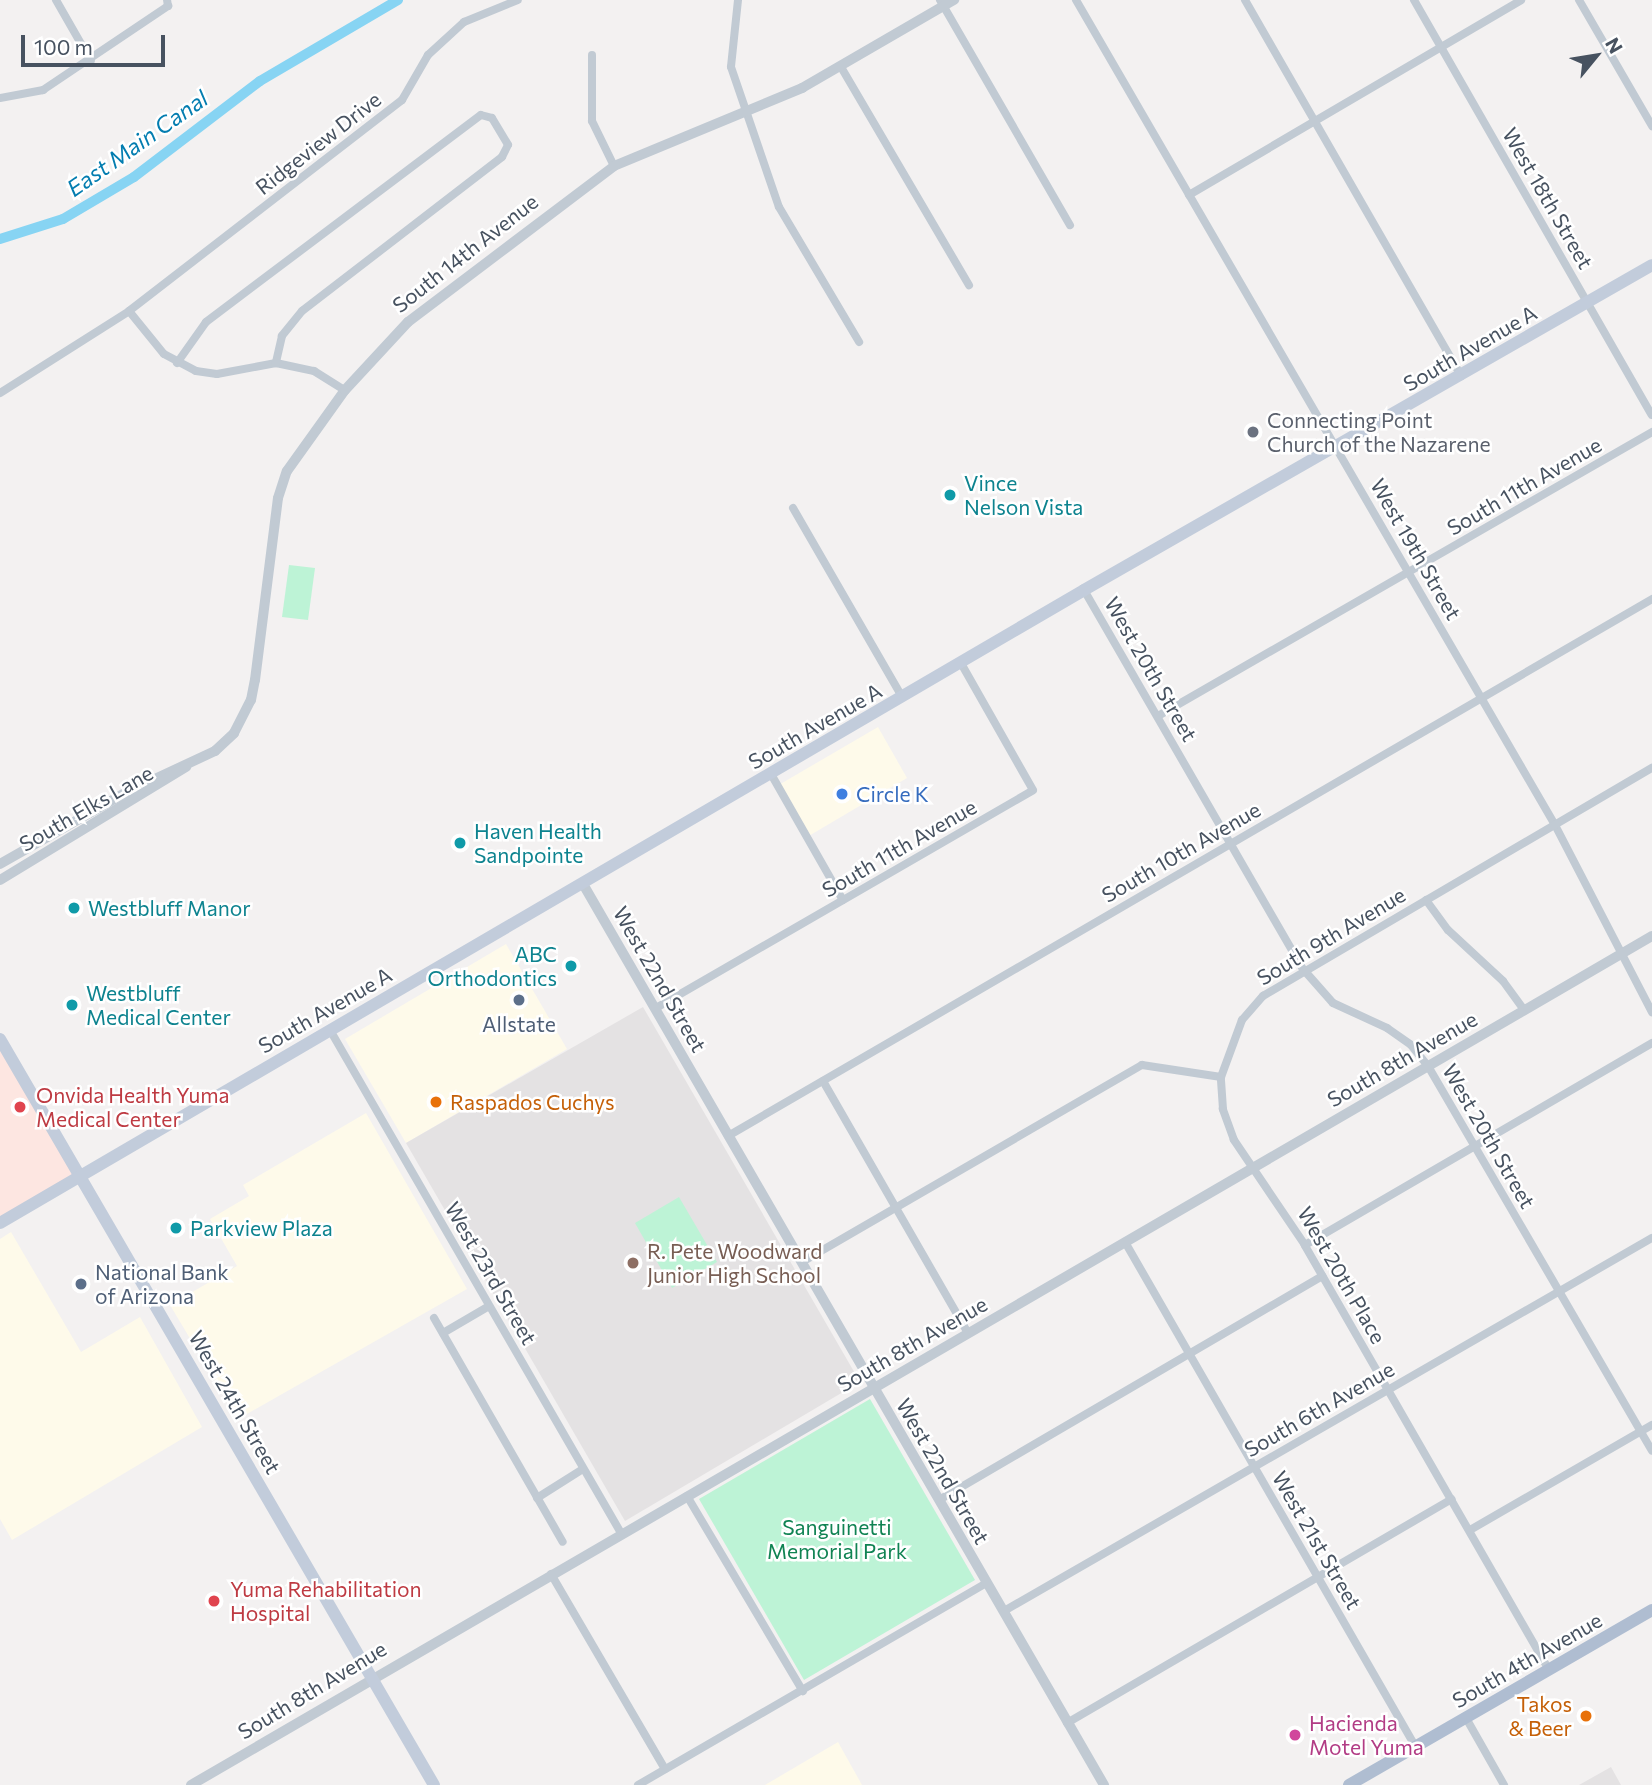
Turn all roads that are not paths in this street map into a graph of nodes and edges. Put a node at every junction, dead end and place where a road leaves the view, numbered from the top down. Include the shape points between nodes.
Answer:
1 (57, 0) edge
2 (167, 0) edge
3 (518, 0) edge
4 (738, 0) edge
5 (1076, 0) edge
6 (1245, 0) edge
7 (1414, 0) edge
8 (1521, 0) edge
9 (1580, 0) edge
10 (946, 2) edge
11 (1442, 48) junction
12 (592, 55) dead end
13 (91, 61) junction
14 (841, 67) junction
15 (0, 98) edge
16 (746, 112) junction
17 (1315, 121) junction
18 (1652, 126) edge
19 (614, 166) junction
20 (1189, 195) junction
21 (1070, 225) dead end
22 (1652, 265) edge
23 (969, 285) dead end
24 (1587, 302) junction
25 (129, 311) junction
26 (859, 342) dead end
27 (177, 363) junction
28 (276, 363) junction
29 (1461, 376) junction
30 (345, 390) junction
31 (0, 393) edge
32 (1652, 415) edge
33 (1652, 432) edge
34 (1335, 448) junction
35 (793, 508) dead end
36 (1409, 572) junction
37 (1084, 590) junction
38 (1652, 599) edge
39 (961, 663) junction
40 (902, 697) junction
41 (1482, 698) junction
42 (1158, 716) junction
43 (234, 733) joint
44 (188, 765) junction
45 (1652, 768) edge
46 (771, 774) junction
47 (1555, 825) junction
48 (1230, 843) junction
49 (0, 864) edge
50 (0, 880) edge
51 (583, 884) junction
52 (843, 900) junction
53 (1426, 900) junction
54 (1652, 936) edge
55 (1620, 954) junction
56 (1303, 969) junction
57 (656, 1009) junction
58 (1524, 1010) junction
59 (1652, 1012) edge
60 (330, 1030) junction
61 (0, 1040) edge
62 (1652, 1043) edge
63 (1428, 1066) junction
64 (1221, 1077) junction
65 (823, 1081) junction
66 (728, 1136) junction
67 (1474, 1146) junction
68 (1256, 1166) junction
69 (79, 1175) junction
70 (896, 1206) junction
71 (0, 1223) edge
72 (1652, 1238) edge
73 (1125, 1242) junction
74 (1305, 1245) junction
75 (802, 1262) junction
76 (1322, 1276) junction
77 (1559, 1292) junction
78 (489, 1306) junction
79 (434, 1318) dead end
80 (443, 1332) junction
81 (968, 1333) junction
82 (1188, 1352) junction
83 (873, 1389) junction
84 (1389, 1389) junction
85 (1652, 1425) edge
86 (1641, 1431) junction
87 (1652, 1451) edge
88 (1254, 1465) junction
89 (583, 1469) junction
90 (687, 1496) junction
91 (537, 1498) junction
92 (1452, 1499) junction
93 (939, 1500) junction
94 (1470, 1530) junction
95 (621, 1533) junction
96 (563, 1542) dead end
97 (551, 1574) junction
98 (1319, 1577) junction
99 (986, 1583) junction
100 (1652, 1610) edge
101 (1004, 1611) junction
102 (1549, 1670) junction
103 (373, 1676) junction
104 (803, 1691) junction
105 (1466, 1718) junction
106 (1068, 1723) junction
107 (1415, 1746) junction
108 (665, 1769) junction
109 (191, 1785) edge
110 (434, 1785) edge
111 (638, 1785) edge
112 (1104, 1785) edge
113 (1349, 1785) edge
114 (1504, 1785) edge

1 - 13 street
2 - 13 street via 167,6
3 - 25 street, Ridgeview Drive via 464,22 428,55 401,100
4 - 16 street via 731,67
5 - 20 street, West 19th Street
6 - 17 street
7 - 11 street, West 18th Street
8 - 11 street
9 - 18 street
10 - 14 street, South 14th Avenue
10 - 21 street
11 - 17 street
11 - 24 street, West 18th Street
12 - 19 street via 592,121
13 - 15 street via 43,90
14 - 16 street, South 14th Avenue
14 - 23 street
16 - 19 street, South 14th Avenue
16 - 26 street via 779,207
17 - 20 street
17 - 29 street
19 - 30 street, South 14th Avenue via 408,321
20 - 34 street, West 19th Street
22 - 24 main road, South Avenue A
24 - 29 main road, South Avenue A
24 - 32 street, West 18th Street
25 - 27 street via 164,355
25 - 31 street, Ridgeview Drive
27 - 28 street via 217,374
27 - 28 street via 206,322 471,123 486,115 498,125 508,145 502,157 302,312 282,336
28 - 30 street via 314,371
29 - 34 main road, South Avenue A
30 - 43 street, South 14th Avenue via 293,459 281,484 255,680 251,701
33 - 36 street, South 11th Avenue
34 - 36 street, West 19th Street
34 - 37 main road, South Avenue A
35 - 40 street
36 - 41 street, West 19th Street
36 - 42 street, South 11th Avenue
37 - 39 main road, South Avenue A
37 - 42 street, West 20th Street
38 - 41 street, South 10th Avenue
39 - 40 main road, South Avenue A
39 - 52 street, South 11th Avenue via 1033,790
40 - 46 main road, South Avenue A
41 - 47 street, West 19th Street
41 - 48 street, South 10th Avenue
42 - 48 street, West 20th Street
43 - 44 street, South Elks Lane via 215,751
44 - 49 street, South Elks Lane via 127,792
44 - 50 street, South Elks Lane via 173,780
45 - 47 street, South 9th Avenue
46 - 51 main road, South Avenue A
46 - 52 street
47 - 53 street, South 9th Avenue
47 - 55 street, West 19th Street
48 - 56 street, West 20th Street
48 - 65 street, South 10th Avenue
51 - 57 street, West 22nd Street
51 - 60 main road, South Avenue A
52 - 57 street, South 11th Avenue
53 - 56 street, South 9th Avenue
53 - 58 street
54 - 55 street, South 8th Avenue
55 - 58 street, South 8th Avenue
55 - 59 street, West 19th Street
56 - 63 street, West 20th Street via 1333,1003 1387,1028 1411,1045
56 - 64 street, South 9th Avenue via 1263,996 1242,1020
57 - 66 street, West 22nd Street
58 - 63 street, South 8th Avenue
60 - 69 main road, South Avenue A
60 - 78 street, West 23rd Street
61 - 69 main road, West 24th Street
62 - 67 street
63 - 67 street, West 20th Street
63 - 68 street, South 8th Avenue
64 - 68 street, West 20th Place via 1223,1109 1234,1140
64 - 70 street via 1142,1065
65 - 66 street, South 10th Avenue
65 - 70 street
66 - 75 street, West 22nd Street
67 - 74 street
67 - 77 street, West 20th Street
68 - 73 street, South 8th Avenue
68 - 74 street, West 20th Place
69 - 71 main road, South Avenue A
69 - 103 main road, West 24th Street
70 - 75 street
70 - 81 street
72 - 77 street, South 6th Avenue
73 - 81 street, South 8th Avenue
73 - 82 street, West 21st Street
74 - 76 street, West 20th Place
75 - 83 street, West 22nd Street
76 - 82 street
76 - 84 street, West 20th Place
77 - 84 street, South 6th Avenue
77 - 86 street, West 20th Street
78 - 80 street
78 - 89 street, West 23rd Street
79 - 80 street
80 - 91 street
81 - 83 street, South 8th Avenue
82 - 88 street, West 21st Street
82 - 93 street
83 - 90 street, South 8th Avenue
83 - 93 street, West 22nd Street
84 - 88 street, South 6th Avenue
84 - 92 street, West 20th Place
85 - 86 street
86 - 87 street, West 20th Street
86 - 94 street
88 - 98 street, West 21st Street
88 - 101 street, South 6th Avenue
89 - 91 street
89 - 95 street, West 23rd Street
90 - 95 street, South 8th Avenue
90 - 104 street
91 - 96 street
92 - 94 street, West 20th Place
92 - 98 street
93 - 99 street, West 22nd Street
94 - 102 street, West 20th Place
95 - 97 street, South 8th Avenue
97 - 103 street, South 8th Avenue
97 - 108 street
98 - 106 street
98 - 107 street, West 21st Street
99 - 101 street, West 22nd Street
99 - 104 street
100 - 102 main road, South 4th Avenue
101 - 106 street, West 22nd Street
102 - 105 main road, South 4th Avenue
103 - 109 street, South 8th Avenue
103 - 110 main road, West 24th Street
104 - 108 street
105 - 107 main road, South 4th Avenue
105 - 114 street
106 - 112 street, West 22nd Street
107 - 113 main road, South 4th Avenue
108 - 111 street

